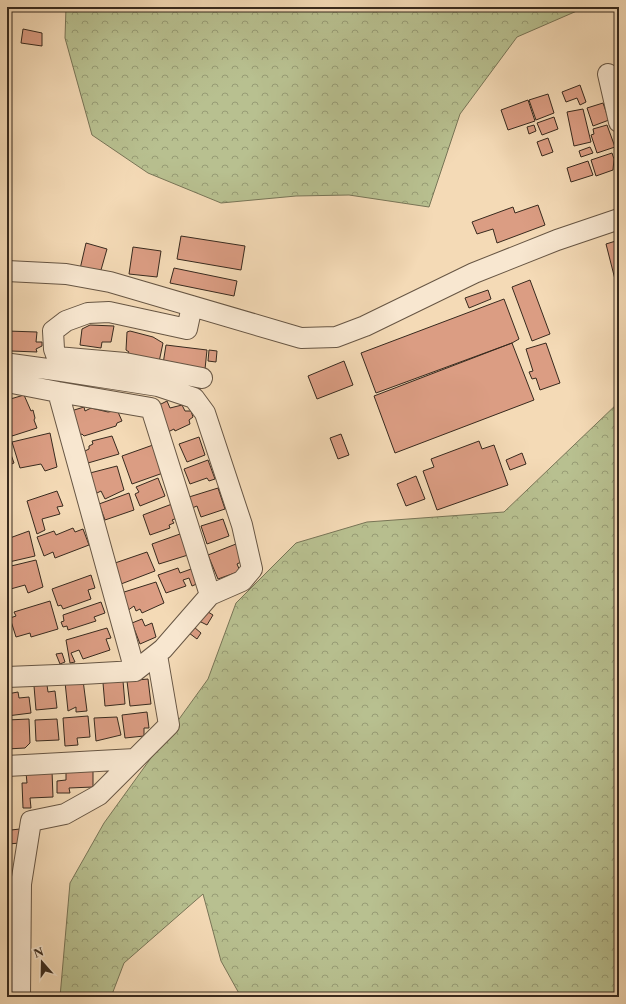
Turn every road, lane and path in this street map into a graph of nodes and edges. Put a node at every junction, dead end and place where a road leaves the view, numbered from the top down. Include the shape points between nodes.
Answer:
1 (608, 74) dead end
2 (619, 122) edge
3 (619, 219) edge
4 (7, 271) edge
5 (192, 306) junction
6 (59, 364) junction
7 (7, 366) edge
8 (202, 378) dead end
9 (7, 382) edge
10 (58, 392) junction
11 (210, 595) junction
12 (157, 655) junction
13 (8, 671) edge
14 (135, 671) junction
15 (135, 759) junction
16 (7, 766) edge
17 (20, 997) edge

1 - 2 street
3 - 5 street via 474,273 365,326 336,336 301,338
4 - 5 street via 73,275 110,282
5 - 6 street via 187,329 108,312 88,313 66,321 53,331 54,349
6 - 7 street
6 - 8 street via 126,363
6 - 11 street via 158,386 194,398 205,413 242,525 252,569 242,581
9 - 10 street
10 - 11 street via 151,408
10 - 14 street
11 - 12 street
12 - 14 street
12 - 15 street via 169,726
13 - 14 street via 82,674
15 - 16 street
15 - 17 street via 99,796 65,814 31,821 21,884

